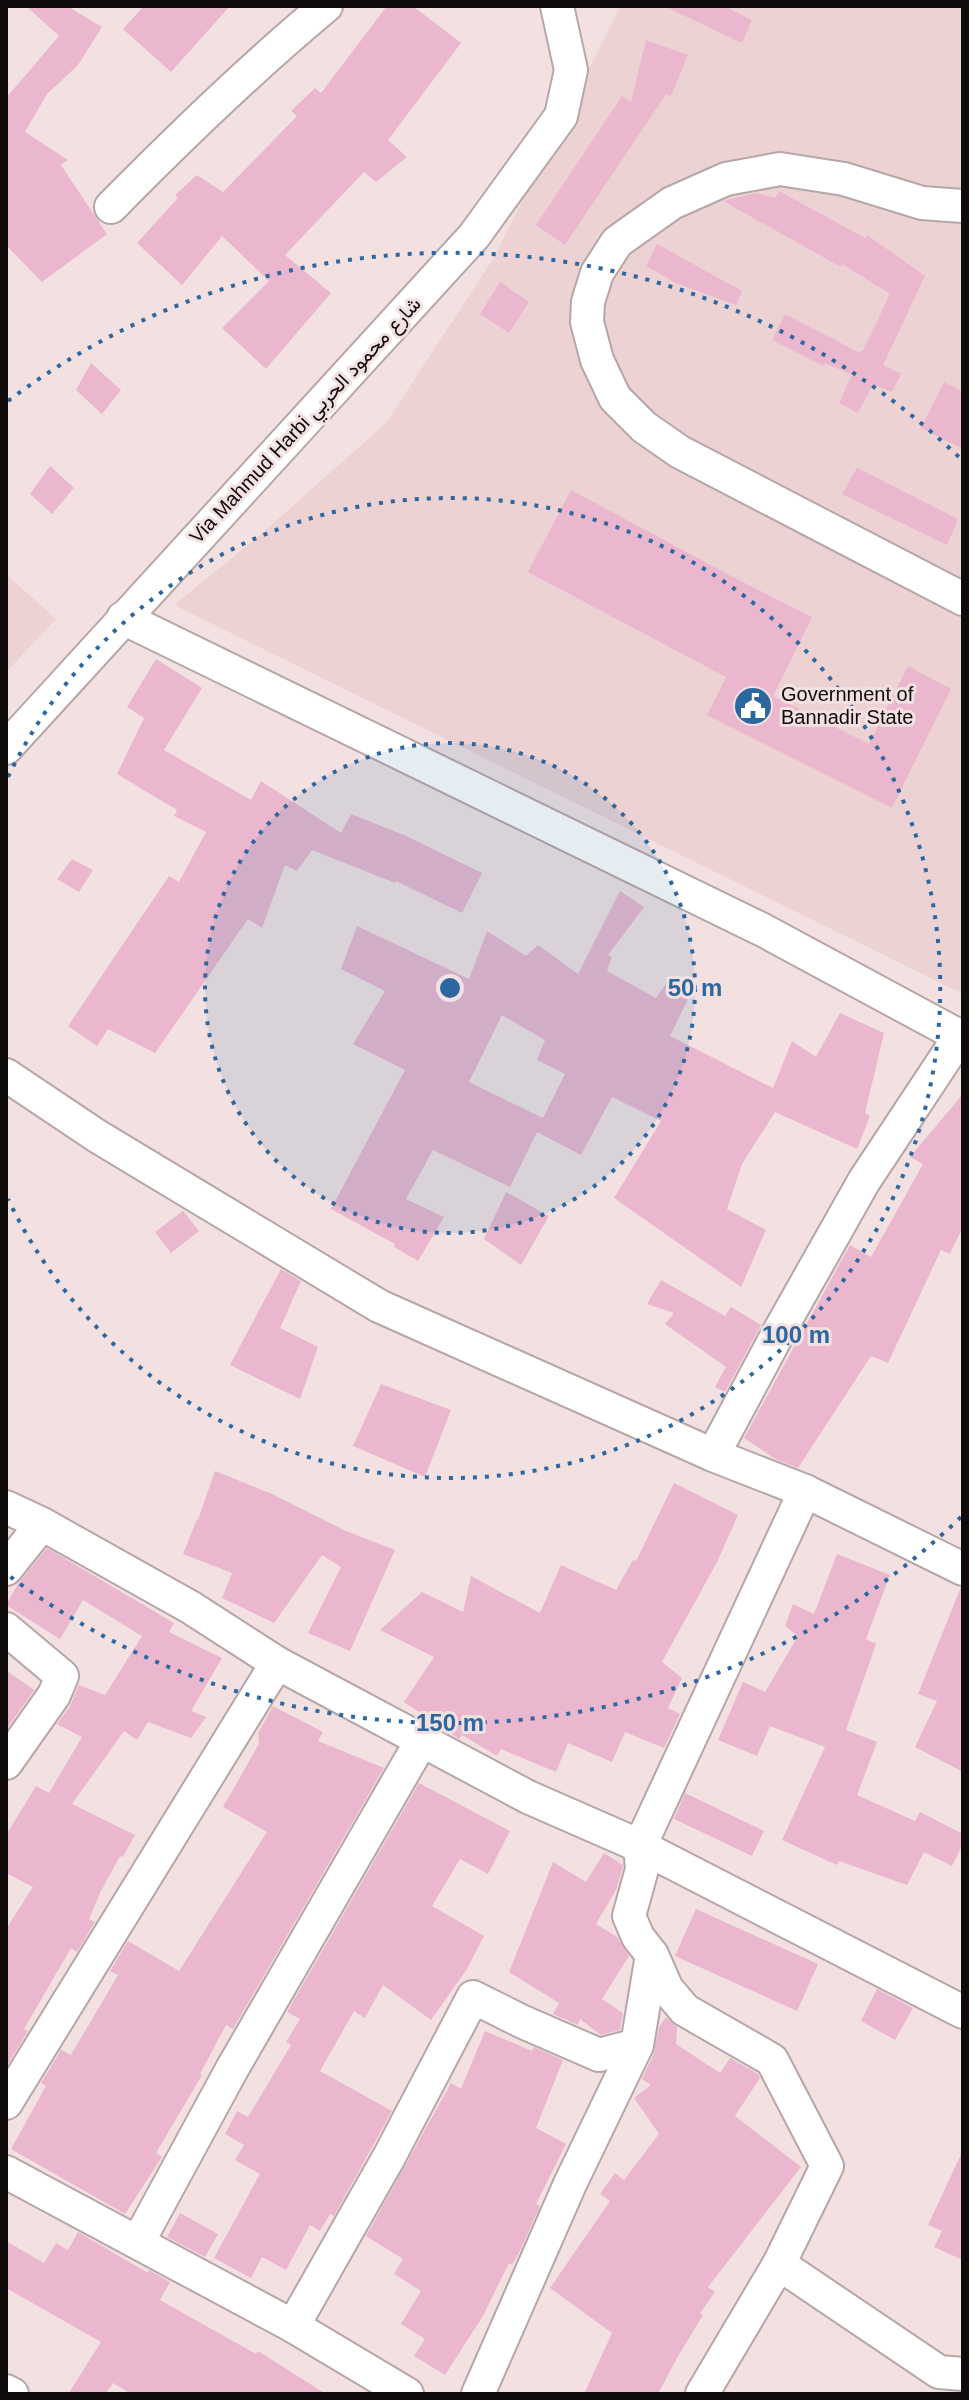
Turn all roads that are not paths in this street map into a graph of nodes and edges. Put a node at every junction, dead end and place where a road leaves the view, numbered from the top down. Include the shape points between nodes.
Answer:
1 (326, 6) edge
2 (557, 6) edge
3 (963, 206) edge
4 (111, 207) dead end
5 (963, 599) edge
6 (123, 618) junction
7 (6, 748) edge
8 (961, 1037) edge
9 (6, 1075) edge
10 (713, 1455) junction
11 (805, 1491) junction
12 (6, 1507) edge
13 (42, 1524) junction
14 (6, 1569) edge
15 (963, 1569) edge
16 (6, 1629) edge
17 (277, 1663) junction
18 (422, 1740) junction
19 (6, 1763) edge
20 (640, 1846) junction
21 (652, 1955) junction
22 (963, 2012) edge
23 (637, 2045) junction
24 (6, 2103) edge
25 (6, 2172) edge
26 (138, 2242) junction
27 (779, 2264) junction
28 (293, 2326) junction
29 (943, 2380) edge
30 (6, 2391) edge
31 (12, 2394) edge
32 (407, 2394) edge
33 (478, 2394) edge
34 (702, 2394) edge

1 - 4 street via 253,68
2 - 6 street, Via Mahmud Harbi شارع محمود الحربي via 571,70 561,116 474,236
3 - 5 street via 922,203 844,179 780,169 726,179 672,203 617,242 597,273 587,322 615,398 644,427 680,452
6 - 7 street, Via Mahmud Harbi شارع محمود الحربي
6 - 8 street via 763,930
8 - 10 street via 864,1181
9 - 10 street via 379,1306
10 - 11 street
11 - 15 street
11 - 20 street
12 - 13 street
13 - 14 street
13 - 17 street
16 - 19 street via 62,1676
17 - 18 street
17 - 24 street
18 - 20 street via 528,1797
18 - 26 street
20 - 21 street via 642,1869 629,1916
20 - 22 street
21 - 23 street
21 - 27 street via 667,1989 685,2010 772,2060 827,2166
23 - 28 street via 599,2055 473,1997
23 - 33 street
25 - 26 street
26 - 28 street
27 - 29 street
27 - 34 street
28 - 32 street
30 - 31 street

